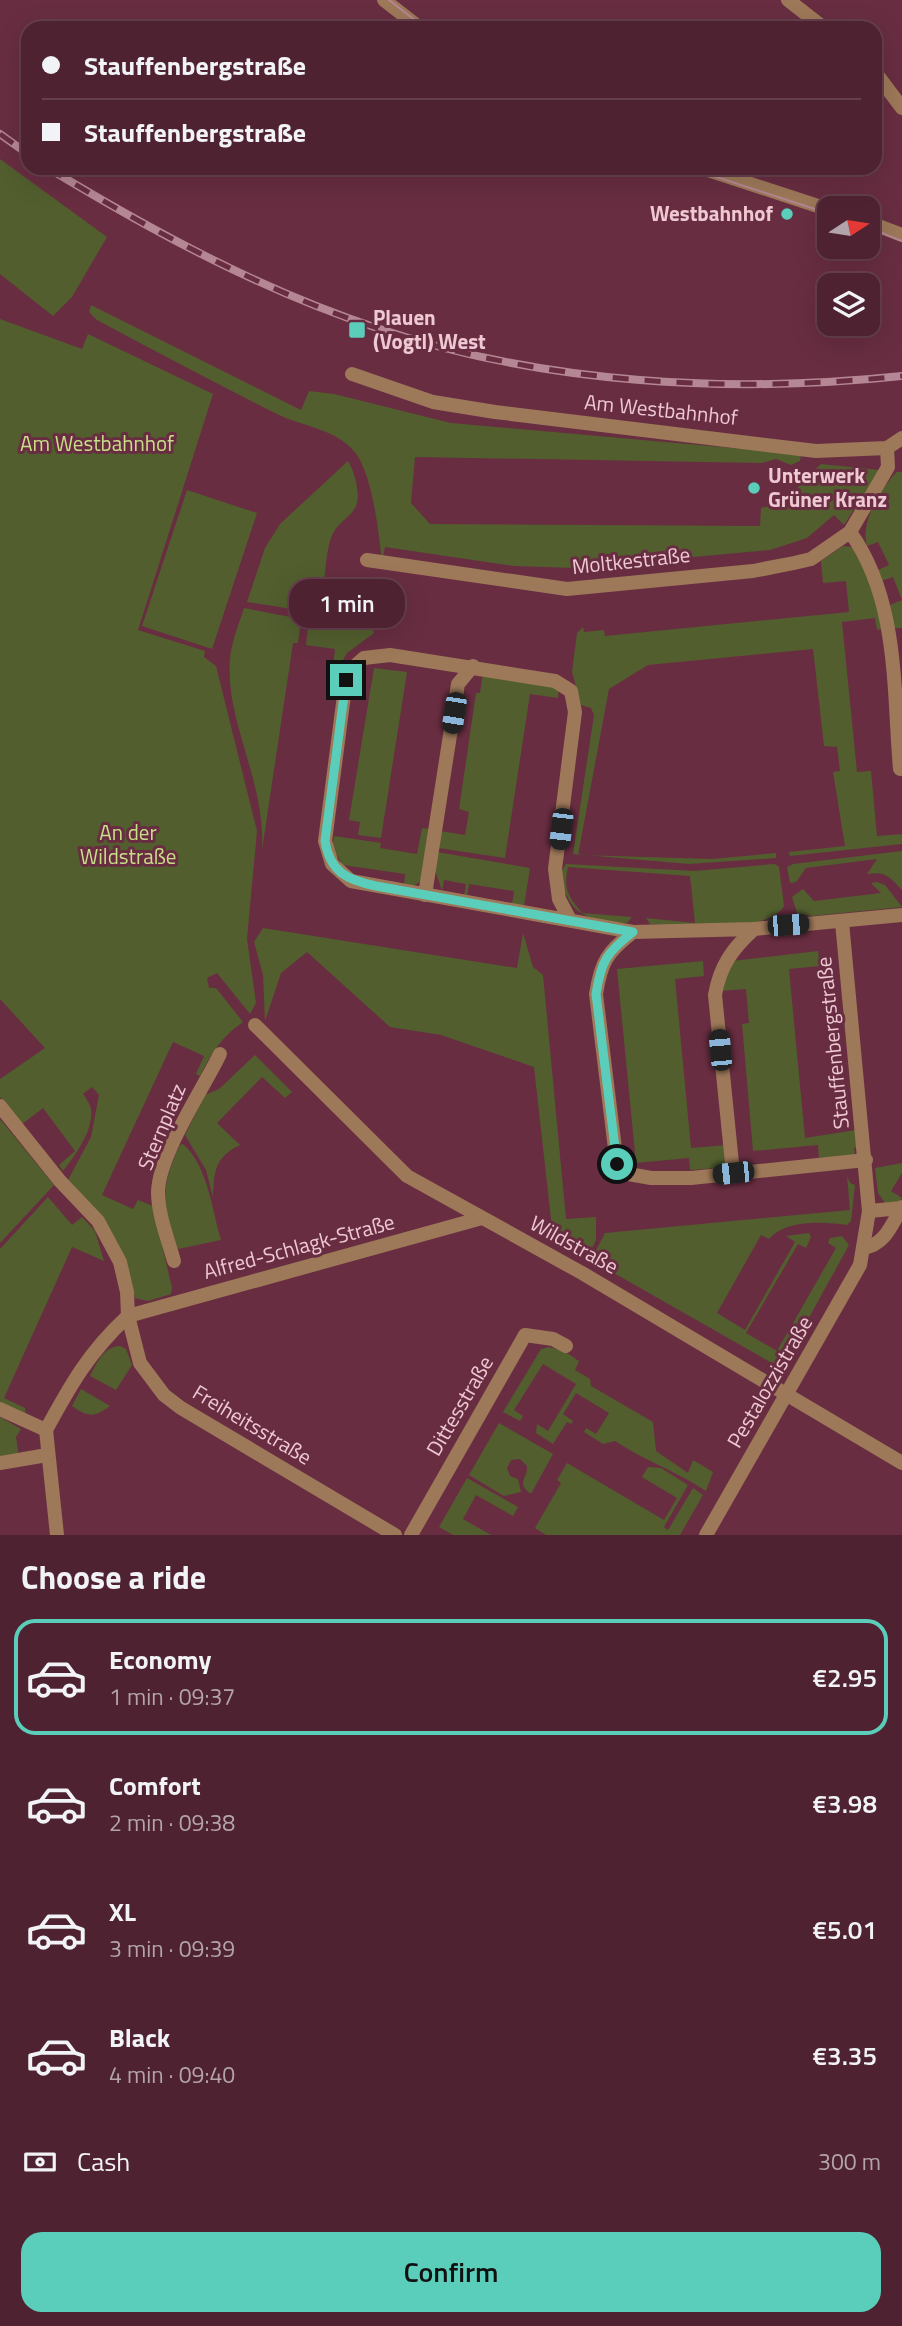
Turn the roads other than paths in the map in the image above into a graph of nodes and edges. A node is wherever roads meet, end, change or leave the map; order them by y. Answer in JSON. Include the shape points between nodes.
{"nodes":[{"id":1,"x":384,"y":0,"type":"edge"},
{"id":2,"x":788,"y":0,"type":"edge"},
{"id":3,"x":411,"y":21,"type":"edge"},
{"id":4,"x":815,"y":21,"type":"edge"},
{"id":5,"x":882,"y":81,"type":"edge"},
{"id":6,"x":902,"y":108,"type":"edge"},
{"id":7,"x":723,"y":175,"type":"edge"},
{"id":8,"x":817,"y":206,"type":"edge"},
{"id":9,"x":880,"y":227,"type":"edge"},
{"id":10,"x":902,"y":235,"type":"edge"},
{"id":11,"x":352,"y":374,"type":"dead end"},
{"id":12,"x":902,"y":438,"type":"edge"},
{"id":13,"x":887,"y":448,"type":"junction"},
{"id":14,"x":902,"y":454,"type":"edge"},
{"id":15,"x":850,"y":532,"type":"junction"},
{"id":16,"x":367,"y":560,"type":"dead end"},
{"id":17,"x":473,"y":666,"type":"junction"},
{"id":18,"x":900,"y":769,"type":"dead end"},
{"id":19,"x":425,"y":895,"type":"junction"},
{"id":20,"x":902,"y":915,"type":"edge"},
{"id":21,"x":569,"y":918,"type":"junction"},
{"id":22,"x":842,"y":922,"type":"junction"},
{"id":23,"x":754,"y":929,"type":"junction"},
{"id":24,"x":633,"y":932,"type":"junction"},
{"id":25,"x":255,"y":1025,"type":"dead end"},
{"id":26,"x":220,"y":1054,"type":"dead end"},
{"id":27,"x":0,"y":1106,"type":"edge"},
{"id":28,"x":866,"y":1160,"type":"junction"},
{"id":29,"x":733,"y":1173,"type":"junction"},
{"id":30,"x":902,"y":1207,"type":"edge"},
{"id":31,"x":869,"y":1211,"type":"junction"},
{"id":32,"x":482,"y":1218,"type":"junction"},
{"id":33,"x":863,"y":1248,"type":"junction"},
{"id":34,"x":174,"y":1261,"type":"dead end"},
{"id":35,"x":128,"y":1316,"type":"junction"},
{"id":36,"x":566,"y":1346,"type":"dead end"},
{"id":37,"x":787,"y":1394,"type":"junction"},
{"id":38,"x":0,"y":1409,"type":"edge"},
{"id":39,"x":46,"y":1430,"type":"junction"},
{"id":40,"x":47,"y":1455,"type":"junction"},
{"id":41,"x":0,"y":1463,"type":"edge"},
{"id":42,"x":902,"y":1463,"type":"edge"},
{"id":43,"x":57,"y":1535,"type":"edge"},
{"id":44,"x":395,"y":1535,"type":"edge"},
{"id":45,"x":411,"y":1535,"type":"edge"},
{"id":46,"x":706,"y":1535,"type":"edge"}],
"edges":[{"from":1,"to":3,"type":"street"},
{"from":2,"to":4,"type":"street"},
{"from":5,"to":6,"type":"street"},
{"from":7,"to":8,"type":"street"},
{"from":9,"to":10,"type":"street"},
{"from":11,"to":13,"type":"street","name":"Am Westbahnhof","via":[[433,402],[508,414],[816,450]]},
{"from":12,"to":13,"type":"street"},
{"from":13,"to":14,"type":"street","name":"Am Westbahnhof"},
{"from":13,"to":15,"type":"street","name":"Moltkestraße","via":[[888,467]]},
{"from":15,"to":16,"type":"street","name":"Moltkestraße","via":[[811,559],[794,563],[582,589]]},
{"from":15,"to":18,"type":"street","via":[[862,549],[885,607]]},
{"from":17,"to":19,"type":"street","via":[[458,684]]},
{"from":17,"to":19,"type":"street","via":[[377,655],[355,666],[346,680],[327,852],[332,864],[351,881]]},
{"from":17,"to":21,"type":"street","via":[[555,681],[565,685],[575,700],[555,870],[559,899]]},
{"from":19,"to":21,"type":"street"},
{"from":20,"to":22,"type":"street"},
{"from":21,"to":24,"type":"street"},
{"from":22,"to":23,"type":"street"},
{"from":22,"to":28,"type":"street","name":"Stauffenbergstraße"},
{"from":23,"to":24,"type":"street"},
{"from":23,"to":29,"type":"street","via":[[733,948],[719,973],[715,995]]},
{"from":24,"to":29,"type":"street","via":[[615,945],[600,965],[596,994],[617,1164],[623,1172],[651,1178]]},
{"from":25,"to":32,"type":"street","name":"Wildstraße","via":[[407,1176]]},
{"from":26,"to":34,"type":"street","name":"Sternplatz","via":[[178,1136],[158,1190]]},
{"from":27,"to":35,"type":"street","name":"Freiheitsstraße","via":[[98,1221],[120,1262]]},
{"from":28,"to":29,"type":"street"},
{"from":28,"to":31,"type":"street","name":"Stauffenbergstraße"},
{"from":30,"to":31,"type":"street"},
{"from":30,"to":33,"type":"street","via":[[884,1238]]},
{"from":31,"to":33,"type":"street","name":"Pestalozzistraße"},
{"from":32,"to":35,"type":"street","name":"Alfred-Schlagk-Straße"},
{"from":32,"to":37,"type":"street","name":"Wildstraße"},
{"from":33,"to":37,"type":"street","name":"Pestalozzistraße","via":[[853,1282]]},
{"from":35,"to":39,"type":"street","via":[[78,1371]]},
{"from":35,"to":44,"type":"street","name":"Freiheitsstraße","via":[[140,1363],[164,1395]]},
{"from":36,"to":45,"type":"street","name":"Dittesstraße","via":[[525,1335]]},
{"from":37,"to":42,"type":"street","name":"Wildstraße"},
{"from":37,"to":46,"type":"street","name":"Pestalozzistraße"},
{"from":38,"to":39,"type":"street"},
{"from":39,"to":40,"type":"street"},
{"from":40,"to":41,"type":"street"},
{"from":40,"to":43,"type":"street"}]}
